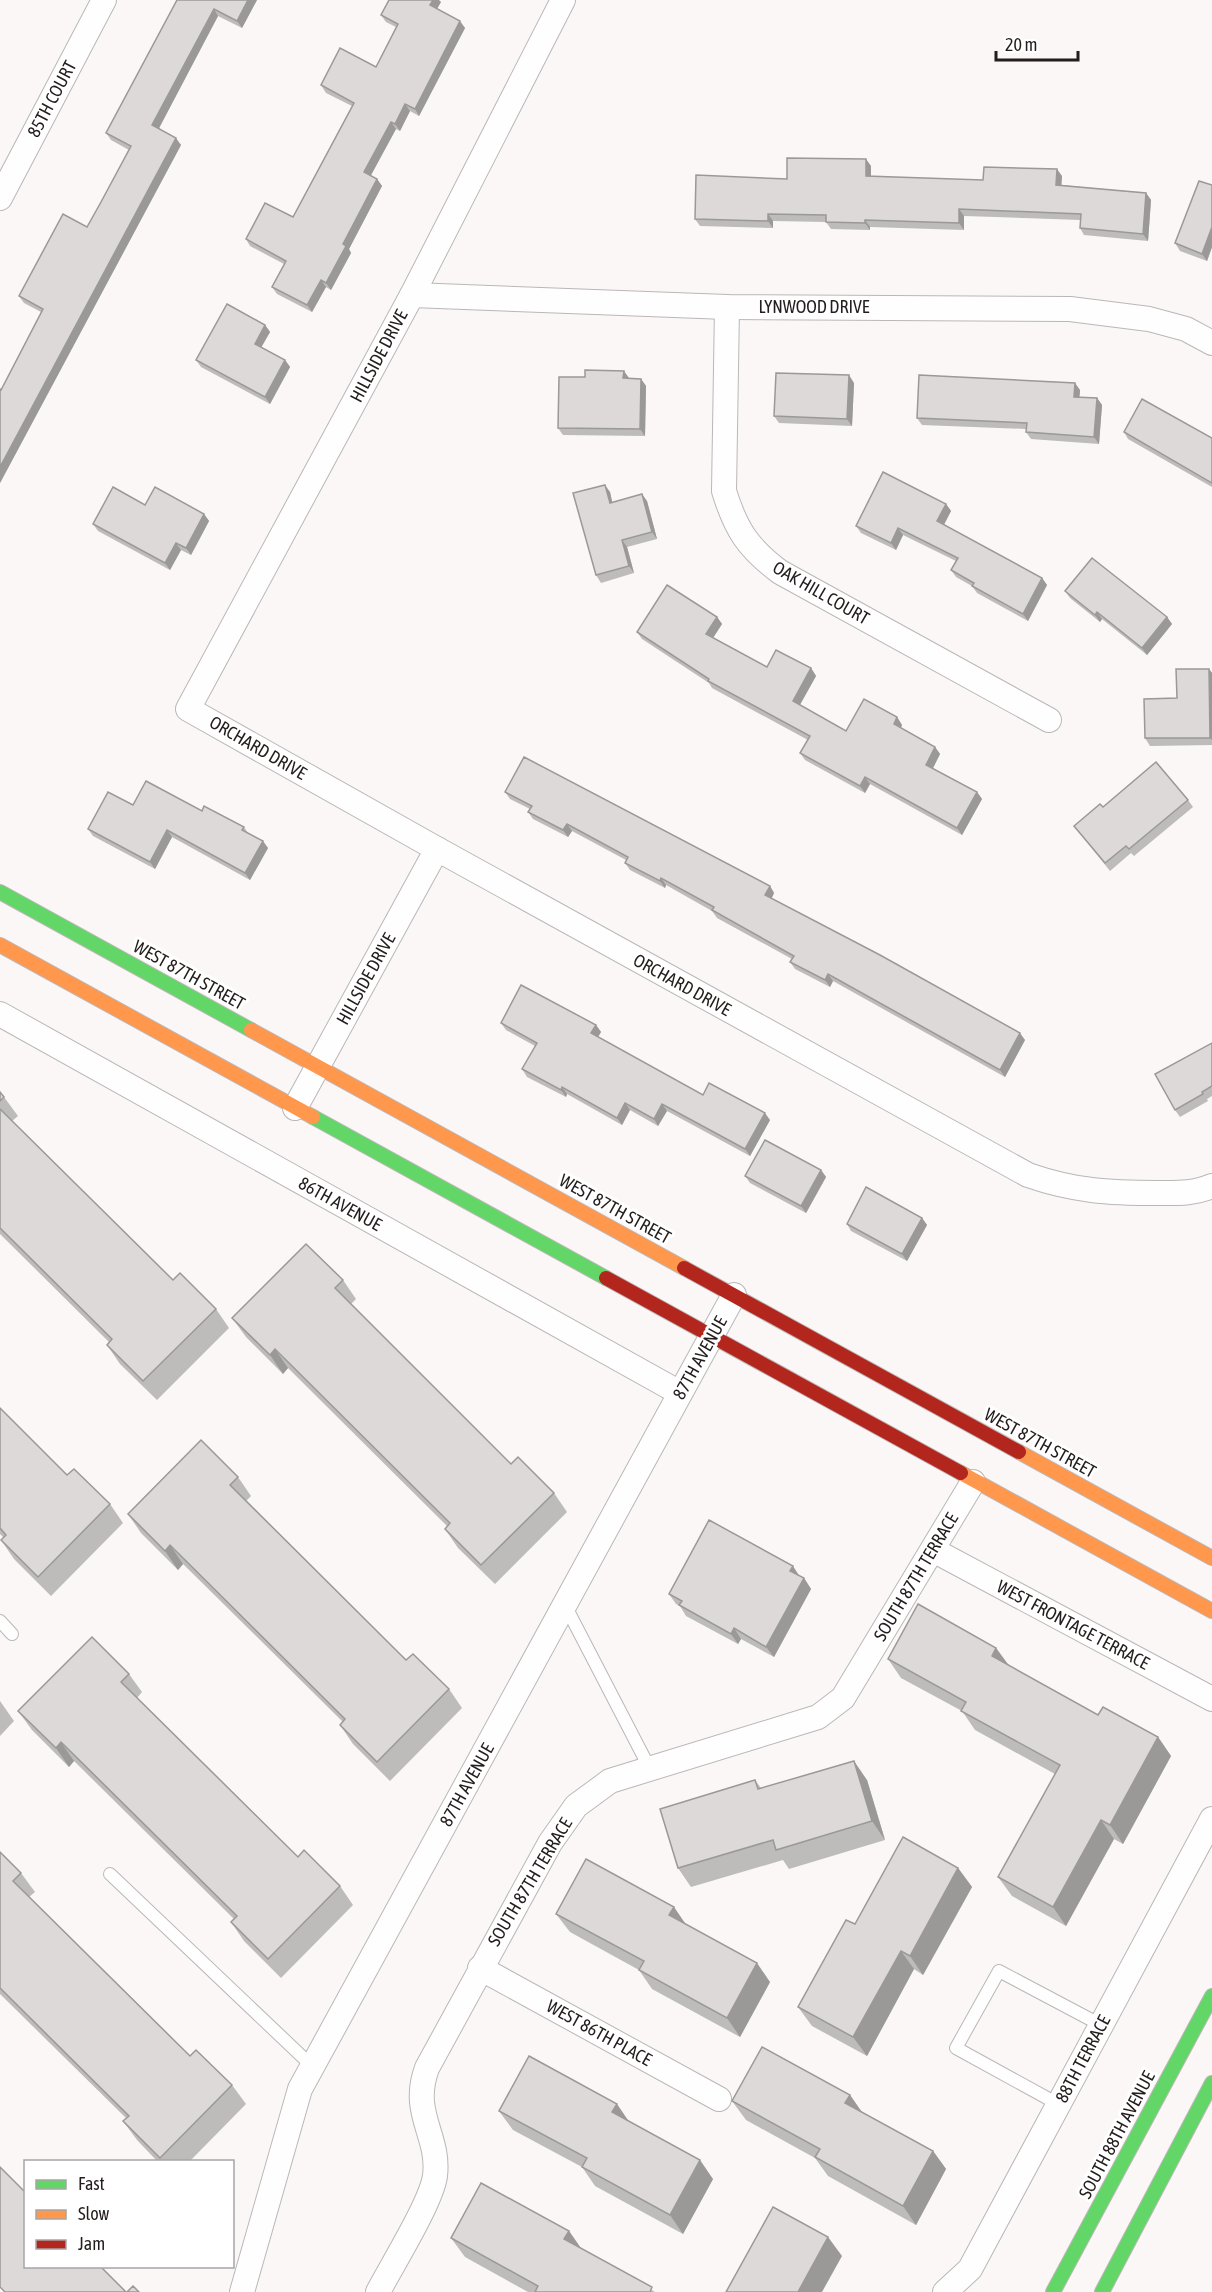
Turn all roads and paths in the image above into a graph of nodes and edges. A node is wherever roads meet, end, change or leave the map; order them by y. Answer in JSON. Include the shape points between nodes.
{"nodes":[{"id":1,"x":104,"y":0,"type":"edge"},
{"id":2,"x":563,"y":0,"type":"edge"},
{"id":3,"x":0,"y":198,"type":"edge"},
{"id":4,"x":412,"y":295,"type":"junction"},
{"id":5,"x":727,"y":307,"type":"junction"},
{"id":6,"x":1212,"y":343,"type":"edge"},
{"id":7,"x":188,"y":709,"type":"joint"},
{"id":8,"x":1049,"y":720,"type":"dead end"},
{"id":9,"x":436,"y":849,"type":"junction"},
{"id":10,"x":0,"y":892,"type":"edge"},
{"id":11,"x":0,"y":945,"type":"edge"},
{"id":12,"x":0,"y":1014,"type":"edge"},
{"id":13,"x":318,"y":1067,"type":"junction"},
{"id":14,"x":295,"y":1108,"type":"junction"},
{"id":15,"x":1204,"y":1189,"type":"edge"},
{"id":16,"x":734,"y":1295,"type":"junction"},
{"id":17,"x":712,"y":1336,"type":"junction"},
{"id":18,"x":680,"y":1394,"type":"junction"},
{"id":19,"x":973,"y":1482,"type":"junction"},
{"id":20,"x":933,"y":1550,"type":"junction"},
{"id":21,"x":1212,"y":1558,"type":"edge"},
{"id":22,"x":565,"y":1605,"type":"junction"},
{"id":23,"x":1212,"y":1611,"type":"edge"},
{"id":24,"x":0,"y":1621,"type":"edge"},
{"id":25,"x":12,"y":1634,"type":"dead end"},
{"id":26,"x":1212,"y":1699,"type":"edge"},
{"id":27,"x":649,"y":1767,"type":"junction"},
{"id":28,"x":1212,"y":1819,"type":"edge"},
{"id":29,"x":110,"y":1874,"type":"dead end"},
{"id":30,"x":480,"y":1968,"type":"junction"},
{"id":31,"x":1212,"y":1996,"type":"edge"},
{"id":32,"x":1101,"y":2025,"type":"junction"},
{"id":33,"x":313,"y":2067,"type":"junction"},
{"id":34,"x":1212,"y":2083,"type":"edge"},
{"id":35,"x":719,"y":2099,"type":"dead end"},
{"id":36,"x":1058,"y":2104,"type":"junction"},
{"id":37,"x":243,"y":2292,"type":"edge"},
{"id":38,"x":378,"y":2292,"type":"edge"},
{"id":39,"x":945,"y":2292,"type":"edge"},
{"id":40,"x":1053,"y":2292,"type":"edge"},
{"id":41,"x":1102,"y":2292,"type":"edge"}],
"edges":[{"from":1,"to":3,"type":"street","name":"85TH COURT"},
{"from":2,"to":4,"type":"street","name":"HILLSIDE DRIVE"},
{"from":4,"to":5,"type":"street","name":"LYNWOOD DRIVE"},
{"from":4,"to":7,"type":"street","name":"HILLSIDE DRIVE"},
{"from":5,"to":6,"type":"street","name":"LYNWOOD DRIVE","via":[[1070,309],[1149,319],[1186,329]]},
{"from":5,"to":8,"type":"street","name":"OAK HILL COURT","via":[[724,491],[743,538],[780,572]]},
{"from":7,"to":9,"type":"street","name":"ORCHARD DRIVE"},
{"from":9,"to":13,"type":"street","name":"HILLSIDE DRIVE"},
{"from":9,"to":15,"type":"street","name":"ORCHARD DRIVE","via":[[1028,1175],[1063,1187],[1104,1193]]},
{"from":10,"to":13,"type":"main road","name":"WEST 87TH STREET"},
{"from":11,"to":14,"type":"main road"},
{"from":12,"to":18,"type":"street","name":"86TH AVENUE"},
{"from":13,"to":14,"type":"street","name":"HILLSIDE DRIVE"},
{"from":13,"to":16,"type":"main road","name":"WEST 87TH STREET"},
{"from":14,"to":17,"type":"main road"},
{"from":16,"to":17,"type":"street","name":"87TH AVENUE"},
{"from":16,"to":21,"type":"main road","name":"WEST 87TH STREET"},
{"from":17,"to":18,"type":"street","name":"87TH AVENUE"},
{"from":17,"to":19,"type":"main road"},
{"from":18,"to":22,"type":"street","name":"87TH AVENUE"},
{"from":19,"to":20,"type":"street","name":"SOUTH 87TH TERRACE"},
{"from":19,"to":23,"type":"main road"},
{"from":20,"to":26,"type":"street","name":"WEST FRONTAGE TERRACE"},
{"from":20,"to":27,"type":"street","name":"SOUTH 87TH TERRACE","via":[[843,1698],[818,1718]]},
{"from":22,"to":27,"type":"lane"},
{"from":22,"to":33,"type":"street","name":"87TH AVENUE"},
{"from":24,"to":25,"type":"lane"},
{"from":27,"to":30,"type":"street","name":"SOUTH 87TH TERRACE","via":[[610,1781],[576,1806],[550,1843]]},
{"from":28,"to":32,"type":"street","name":"88TH TERRACE"},
{"from":29,"to":33,"type":"lane"},
{"from":30,"to":35,"type":"street","name":"WEST 86TH PLACE"},
{"from":30,"to":38,"type":"street","name":"SOUTH 87TH TERRACE","via":[[419,2088],[435,2176]]},
{"from":31,"to":40,"type":"main road","name":"SOUTH 88TH AVENUE"},
{"from":32,"to":36,"type":"street","name":"88TH TERRACE"},
{"from":32,"to":36,"type":"lane","via":[[999,1971],[956,2048]]},
{"from":33,"to":37,"type":"street","name":"87TH AVENUE","via":[[300,2090]]},
{"from":34,"to":41,"type":"main road"},
{"from":36,"to":39,"type":"street","name":"88TH TERRACE","via":[[970,2269]]}]}
